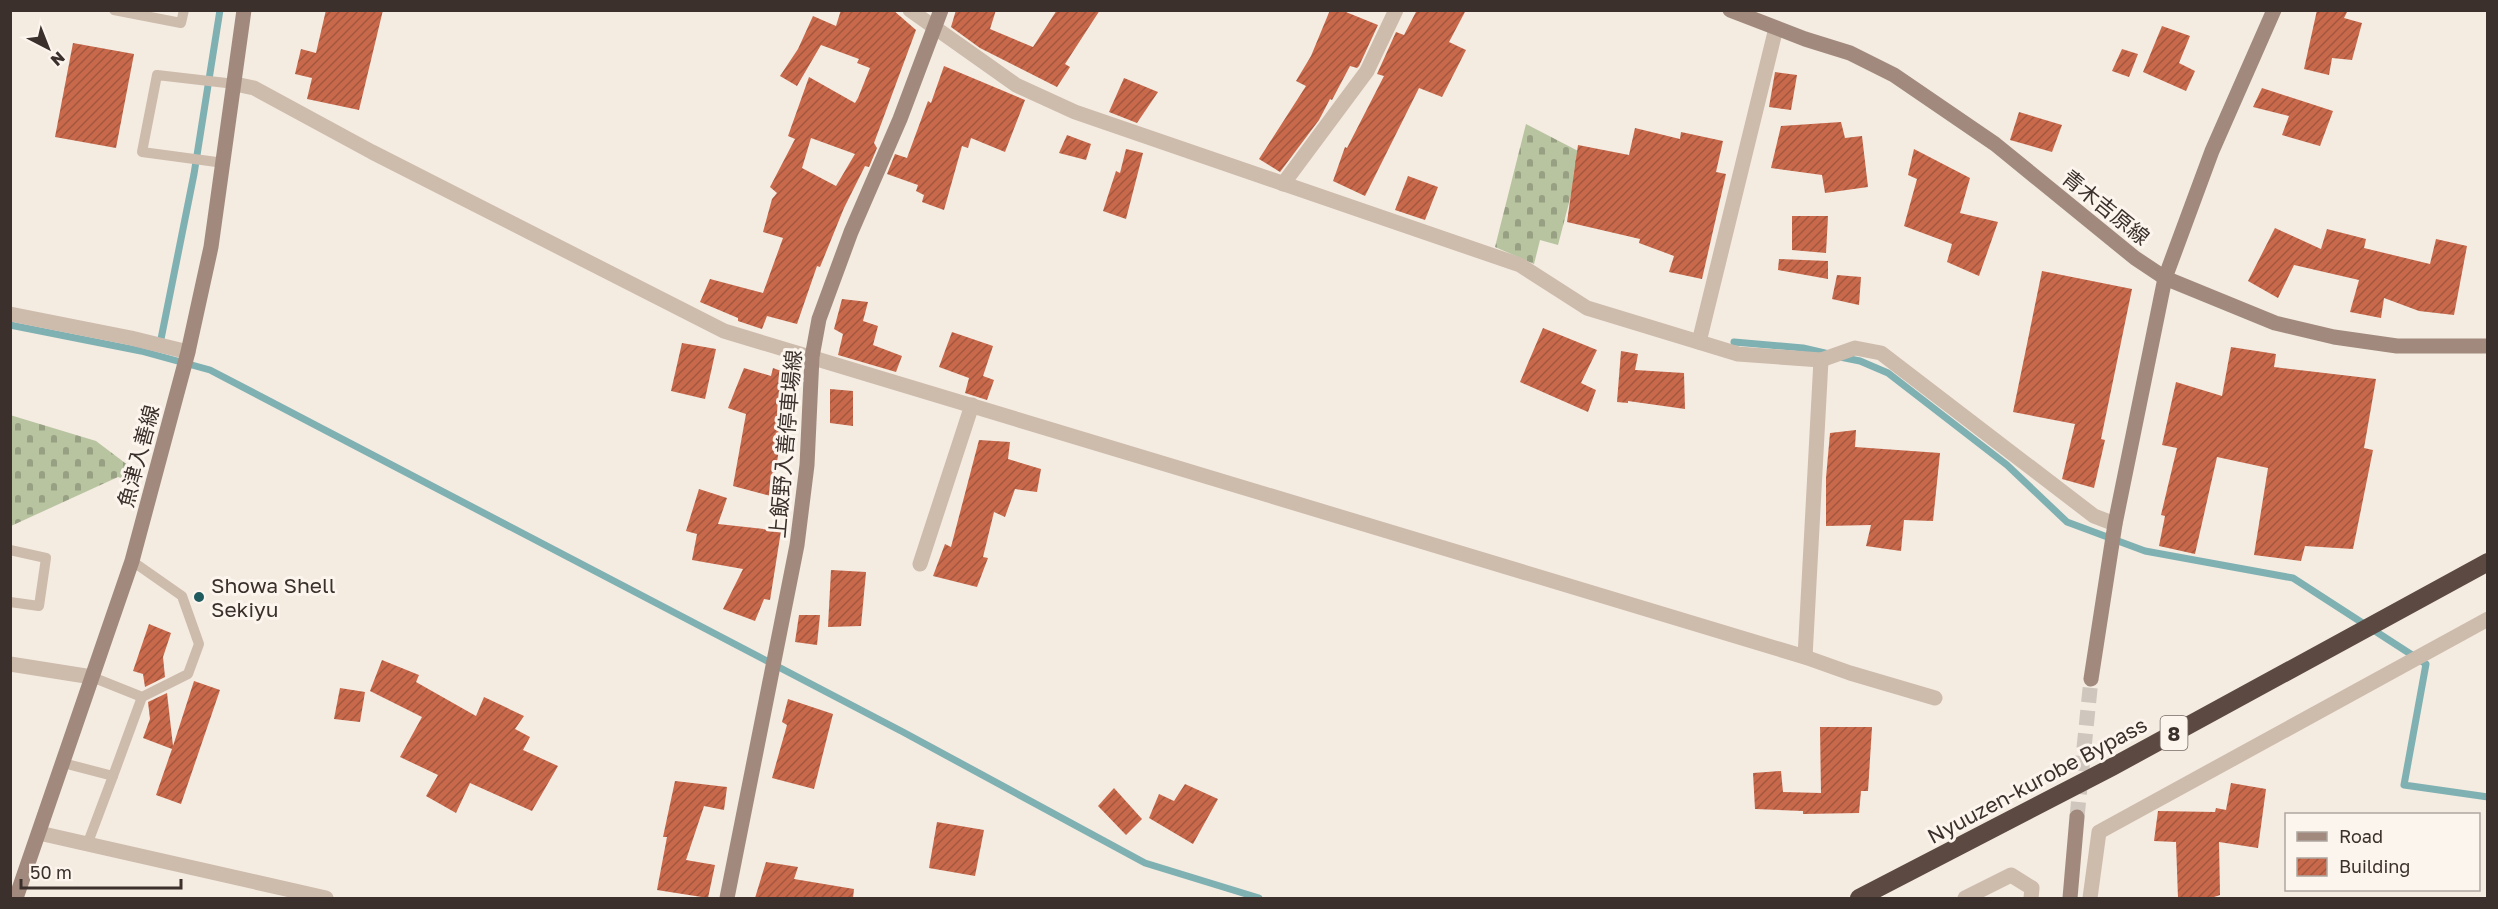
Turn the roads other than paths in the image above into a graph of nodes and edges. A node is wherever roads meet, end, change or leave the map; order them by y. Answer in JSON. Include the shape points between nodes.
{"nodes":[{"id":1,"x":114,"y":10,"type":"edge"},
{"id":2,"x":184,"y":10,"type":"edge"},
{"id":3,"x":244,"y":10,"type":"edge"},
{"id":4,"x":910,"y":10,"type":"edge"},
{"id":5,"x":940,"y":10,"type":"edge"},
{"id":6,"x":1396,"y":10,"type":"edge"},
{"id":7,"x":1730,"y":10,"type":"edge"},
{"id":8,"x":2274,"y":10,"type":"edge"},
{"id":9,"x":934,"y":28,"type":"junction"},
{"id":10,"x":1776,"y":28,"type":"junction"},
{"id":11,"x":235,"y":84,"type":"junction"},
{"id":12,"x":224,"y":163,"type":"junction"},
{"id":13,"x":1283,"y":184,"type":"junction"},
{"id":14,"x":2165,"y":278,"type":"junction"},
{"id":15,"x":10,"y":314,"type":"edge"},
{"id":16,"x":1699,"y":342,"type":"junction"},
{"id":17,"x":2487,"y":346,"type":"edge"},
{"id":18,"x":188,"y":352,"type":"junction"},
{"id":19,"x":812,"y":357,"type":"junction"},
{"id":20,"x":1821,"y":360,"type":"junction"},
{"id":21,"x":972,"y":405,"type":"junction"},
{"id":22,"x":2115,"y":524,"type":"junction"},
{"id":23,"x":10,"y":550,"type":"edge"},
{"id":24,"x":132,"y":561,"type":"junction"},
{"id":25,"x":2487,"y":562,"type":"edge"},
{"id":26,"x":920,"y":564,"type":"dead end"},
{"id":27,"x":10,"y":602,"type":"edge"},
{"id":28,"x":2487,"y":619,"type":"edge"},
{"id":29,"x":1805,"y":657,"type":"junction"},
{"id":30,"x":10,"y":664,"type":"edge"},
{"id":31,"x":92,"y":677,"type":"junction"},
{"id":32,"x":2091,"y":679,"type":"tunnel mouth"},
{"id":33,"x":142,"y":697,"type":"junction"},
{"id":34,"x":1935,"y":698,"type":"dead end"},
{"id":35,"x":63,"y":763,"type":"junction"},
{"id":36,"x":113,"y":776,"type":"junction"},
{"id":37,"x":2077,"y":818,"type":"tunnel mouth"},
{"id":38,"x":39,"y":833,"type":"junction"},
{"id":39,"x":87,"y":844,"type":"junction"},
{"id":40,"x":16,"y":898,"type":"edge"},
{"id":41,"x":326,"y":898,"type":"edge"},
{"id":42,"x":727,"y":898,"type":"edge"},
{"id":43,"x":1858,"y":898,"type":"edge"},
{"id":44,"x":1965,"y":898,"type":"edge"},
{"id":45,"x":2031,"y":898,"type":"edge"},
{"id":46,"x":2070,"y":898,"type":"edge"},
{"id":47,"x":2091,"y":898,"type":"edge"}],
"edges":[{"from":1,"to":2,"type":"lane","via":[[181,23]]},
{"from":3,"to":11,"type":"main road","name":"魚津入善線"},
{"from":4,"to":9,"type":"street"},
{"from":5,"to":9,"type":"main road","name":"上飯野入善停車場線"},
{"from":6,"to":13,"type":"street","via":[[1367,71]]},
{"from":7,"to":10,"type":"main road","name":"青木吉原線"},
{"from":8,"to":14,"type":"main road","via":[[2212,151]]},
{"from":9,"to":13,"type":"street","via":[[1016,86],[1075,112]]},
{"from":9,"to":19,"type":"main road","name":"上飯野入善停車場線","via":[[833,279],[819,319]]},
{"from":10,"to":14,"type":"main road","name":"青木吉原線","via":[[1850,53],[1894,75],[1995,144]]},
{"from":10,"to":16,"type":"street"},
{"from":11,"to":12,"type":"main road","name":"魚津入善線"},
{"from":11,"to":12,"type":"lane","via":[[157,75],[142,152]]},
{"from":11,"to":19,"type":"street","via":[[254,88],[724,330]]},
{"from":12,"to":18,"type":"main road","name":"魚津入善線"},
{"from":13,"to":16,"type":"street","via":[[1521,265],[1587,308]]},
{"from":14,"to":17,"type":"main road","name":"青木吉原線","via":[[2275,323],[2334,338],[2397,346]]},
{"from":14,"to":22,"type":"main road"},
{"from":15,"to":18,"type":"street"},
{"from":16,"to":20,"type":"street","via":[[1738,354]]},
{"from":18,"to":24,"type":"main road","name":"魚津入善線"},
{"from":19,"to":21,"type":"street"},
{"from":19,"to":42,"type":"main road","name":"上飯野入善停車場線","via":[[807,465],[797,545]]},
{"from":20,"to":22,"type":"street","via":[[1855,348],[1881,353],[2094,516]]},
{"from":20,"to":29,"type":"street"},
{"from":21,"to":26,"type":"street"},
{"from":21,"to":29,"type":"street"},
{"from":22,"to":32,"type":"main road"},
{"from":23,"to":27,"type":"lane","via":[[46,558],[39,606]]},
{"from":24,"to":31,"type":"main road","name":"魚津入善線"},
{"from":24,"to":33,"type":"lane","via":[[182,596],[199,644],[188,674]]},
{"from":25,"to":43,"type":"highway","name":"Nyuuzen-kurobe Bypass","number":"8","via":[[2112,767]]},
{"from":28,"to":47,"type":"street","via":[[2099,832]]},
{"from":29,"to":34,"type":"street"},
{"from":30,"to":31,"type":"street"},
{"from":31,"to":33,"type":"lane"},
{"from":31,"to":35,"type":"main road","name":"魚津入善線"},
{"from":33,"to":36,"type":"lane"},
{"from":35,"to":36,"type":"lane"},
{"from":35,"to":38,"type":"main road","name":"魚津入善線"},
{"from":36,"to":39,"type":"lane"},
{"from":37,"to":46,"type":"main road"},
{"from":38,"to":39,"type":"street"},
{"from":38,"to":40,"type":"main road","name":"魚津入善線"},
{"from":39,"to":41,"type":"street"},
{"from":44,"to":45,"type":"street","via":[[2011,875],[2032,888]]}]}
